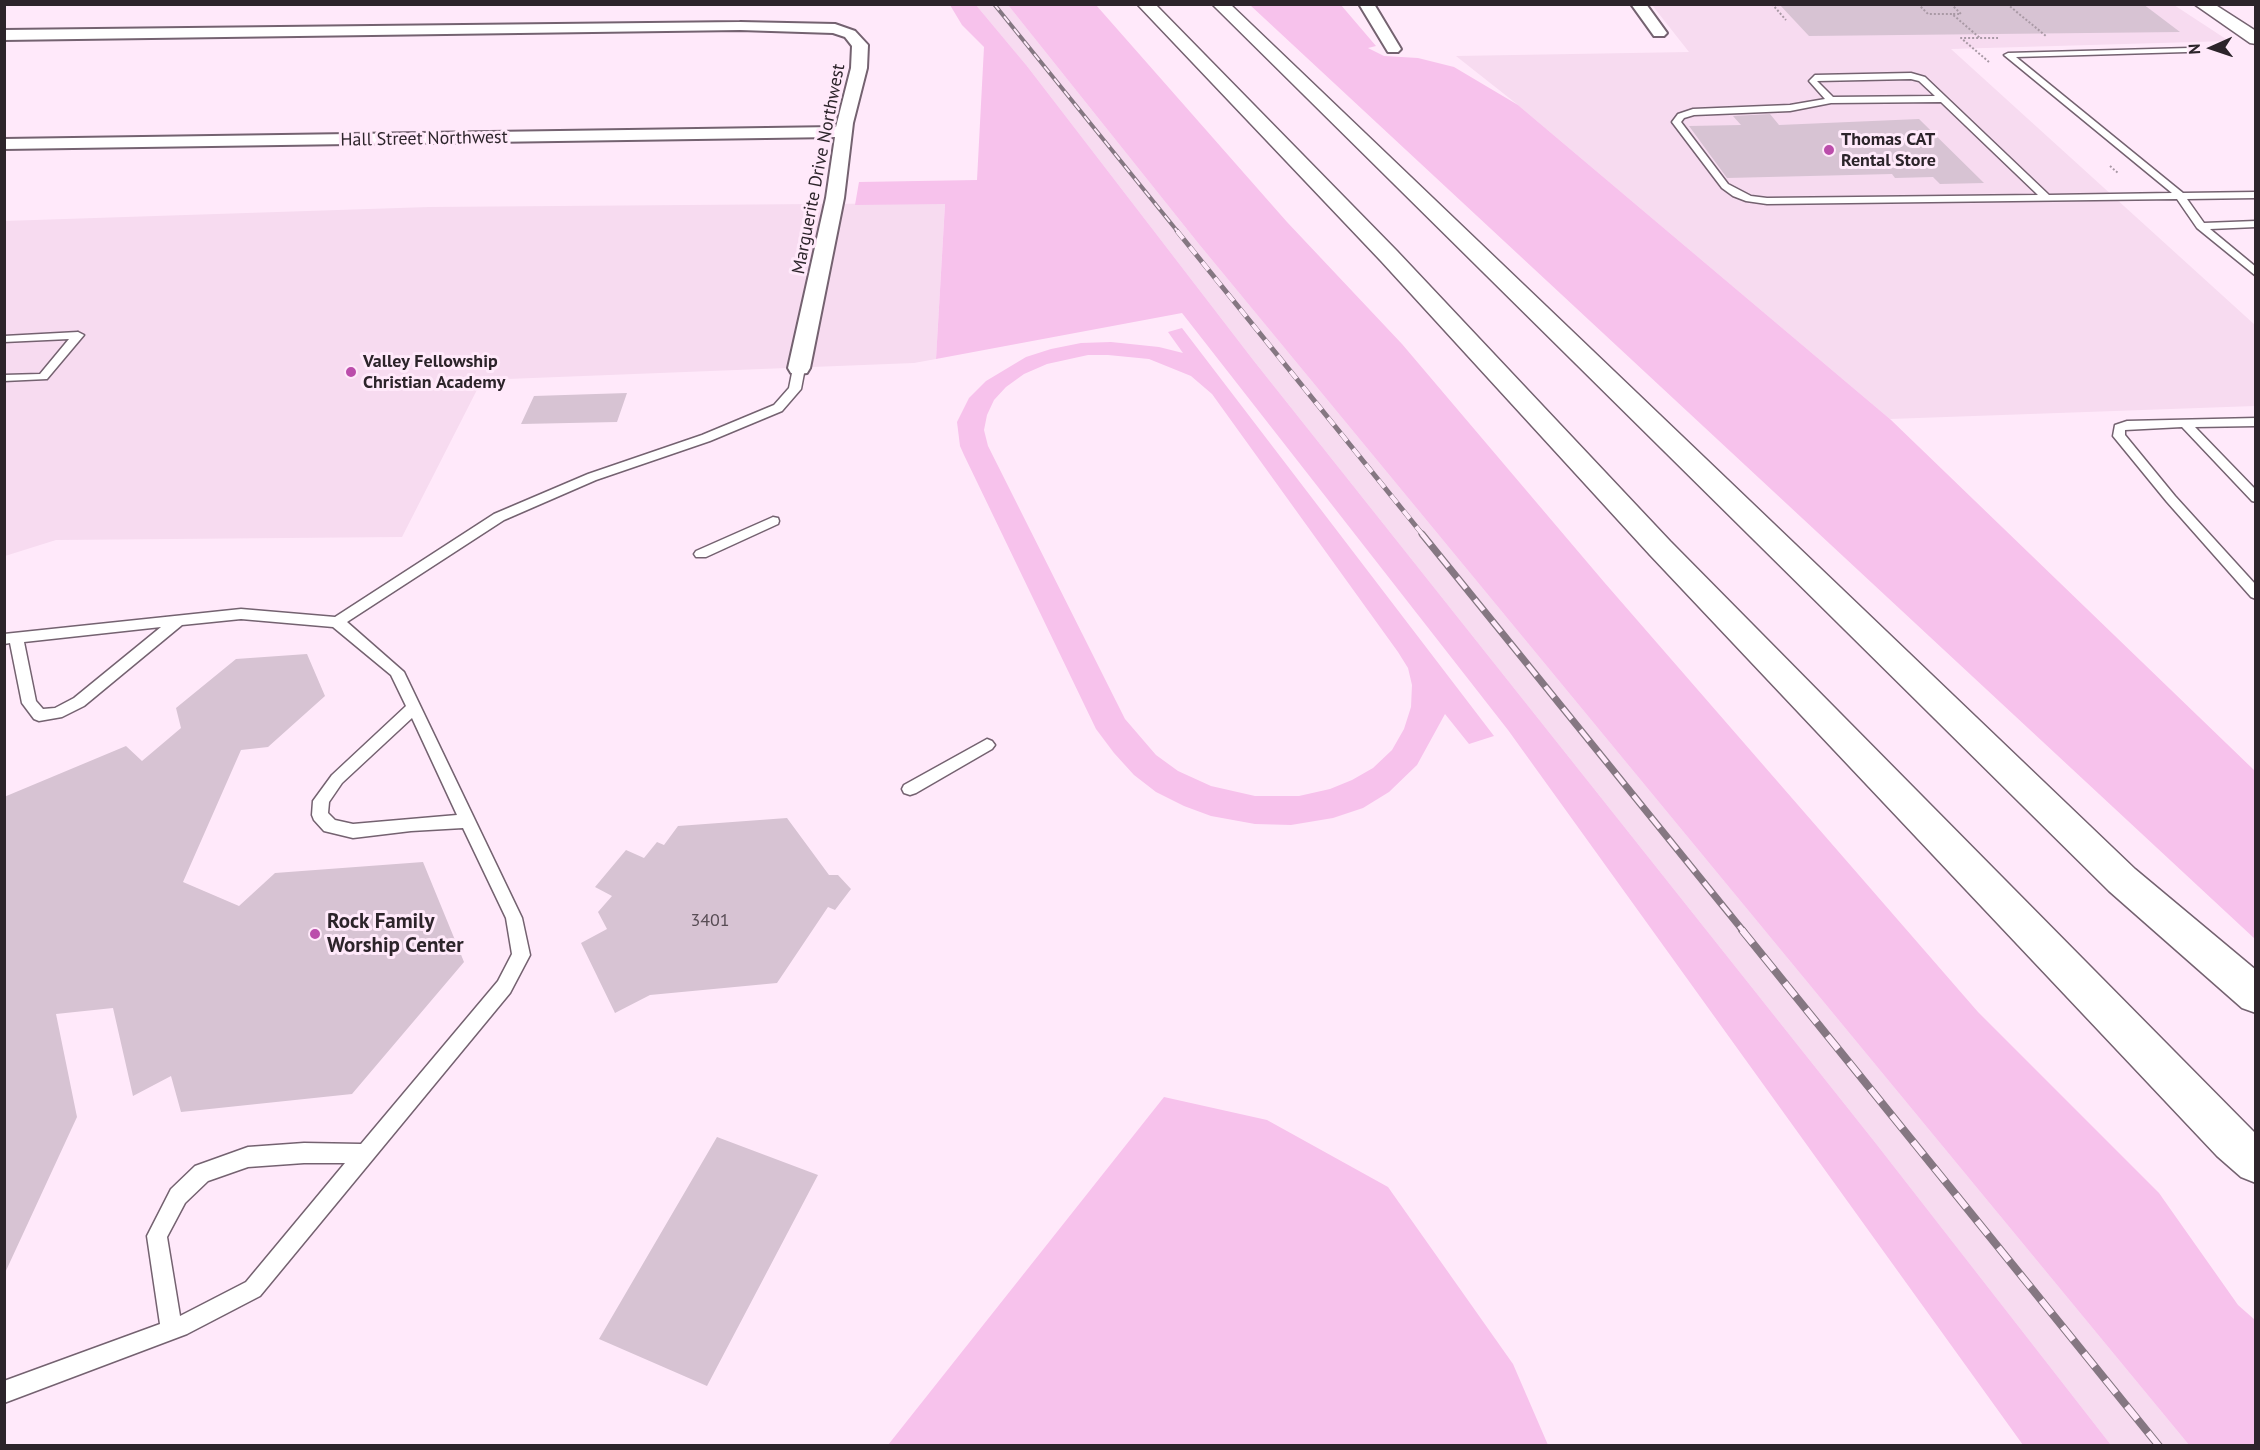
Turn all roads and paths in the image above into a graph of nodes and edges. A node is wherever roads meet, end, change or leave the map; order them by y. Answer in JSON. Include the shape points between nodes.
{"nodes":[{"id":1,"x":1145,"y":4,"type":"edge"},
{"id":2,"x":1220,"y":4,"type":"edge"},
{"id":3,"x":1366,"y":4,"type":"edge"},
{"id":4,"x":1638,"y":4,"type":"edge"},
{"id":5,"x":1772,"y":4,"type":"edge"},
{"id":6,"x":1918,"y":4,"type":"edge"},
{"id":7,"x":1950,"y":4,"type":"edge"},
{"id":8,"x":2007,"y":4,"type":"edge"},
{"id":9,"x":2202,"y":4,"type":"edge"},
{"id":10,"x":1952,"y":14,"type":"junction"},
{"id":11,"x":1786,"y":20,"type":"dead end"},
{"id":12,"x":1659,"y":33,"type":"dead end"},
{"id":13,"x":4,"y":35,"type":"edge"},
{"id":14,"x":1980,"y":38,"type":"dead end"},
{"id":15,"x":2049,"y":38,"type":"dead end"},
{"id":16,"x":2256,"y":39,"type":"edge"},
{"id":17,"x":1393,"y":49,"type":"dead end"},
{"id":18,"x":2186,"y":50,"type":"dead end"},
{"id":19,"x":1942,"y":99,"type":"junction"},
{"id":20,"x":1831,"y":100,"type":"junction"},
{"id":21,"x":843,"y":132,"type":"junction"},
{"id":22,"x":4,"y":144,"type":"edge"},
{"id":23,"x":2256,"y":195,"type":"edge"},
{"id":24,"x":2181,"y":196,"type":"junction"},
{"id":25,"x":2048,"y":199,"type":"junction"},
{"id":26,"x":2256,"y":224,"type":"edge"},
{"id":27,"x":2201,"y":226,"type":"junction"},
{"id":28,"x":2256,"y":273,"type":"edge"},
{"id":29,"x":4,"y":339,"type":"edge"},
{"id":30,"x":799,"y":368,"type":"joint"},
{"id":31,"x":4,"y":378,"type":"edge"},
{"id":32,"x":2256,"y":422,"type":"edge"},
{"id":33,"x":2185,"y":424,"type":"junction"},
{"id":34,"x":2256,"y":498,"type":"edge"},
{"id":35,"x":773,"y":520,"type":"dead end"},
{"id":36,"x":701,"y":554,"type":"dead end"},
{"id":37,"x":2256,"y":575,"type":"edge"},
{"id":38,"x":2239,"y":576,"type":"junction"},
{"id":39,"x":2256,"y":594,"type":"edge"},
{"id":40,"x":179,"y":620,"type":"junction"},
{"id":41,"x":338,"y":622,"type":"junction"},
{"id":42,"x":10,"y":638,"type":"edge"},
{"id":43,"x":414,"y":706,"type":"junction"},
{"id":44,"x":987,"y":745,"type":"dead end"},
{"id":45,"x":910,"y":789,"type":"dead end"},
{"id":46,"x":468,"y":821,"type":"junction"},
{"id":47,"x":2256,"y":995,"type":"edge"},
{"id":48,"x":366,"y":1154,"type":"junction"},
{"id":49,"x":2248,"y":1156,"type":"edge"},
{"id":50,"x":172,"y":1330,"type":"junction"},
{"id":51,"x":4,"y":1392,"type":"edge"}],
"edges":[{"from":1,"to":49,"type":"main road","via":[[1333,198],[1660,548]]},
{"from":2,"to":47,"type":"main road","via":[[2114,872]]},
{"from":3,"to":17,"type":"street"},
{"from":4,"to":12,"type":"street"},
{"from":5,"to":11,"type":"path"},
{"from":6,"to":10,"type":"path","via":[[1928,14]]},
{"from":7,"to":10,"type":"path","via":[[1961,14]]},
{"from":8,"to":15,"type":"path"},
{"from":9,"to":16,"type":"main road"},
{"from":10,"to":14,"type":"path"},
{"from":13,"to":21,"type":"street","name":"Marguerite Drive Northwest","via":[[743,19],[834,29],[850,34],[860,45],[859,68]]},
{"from":18,"to":24,"type":"lane","via":[[2008,55]]},
{"from":19,"to":20,"type":"lane"},
{"from":19,"to":20,"type":"lane","via":[[1917,77],[1815,78],[1814,83]]},
{"from":19,"to":25,"type":"lane"},
{"from":20,"to":25,"type":"lane","via":[[1790,108],[1693,112],[1677,122],[1725,186],[1749,199]]},
{"from":21,"to":22,"type":"street","name":"Hall Street Northwest"},
{"from":21,"to":30,"type":"street","name":"Marguerite Drive Northwest","via":[[835,198]]},
{"from":23,"to":24,"type":"lane"},
{"from":24,"to":25,"type":"lane"},
{"from":24,"to":27,"type":"lane"},
{"from":26,"to":27,"type":"lane"},
{"from":27,"to":28,"type":"lane"},
{"from":29,"to":31,"type":"lane","via":[[78,335],[43,377]]},
{"from":30,"to":41,"type":"lane","via":[[795,389],[778,408],[706,438],[592,477],[499,517]]},
{"from":32,"to":33,"type":"lane"},
{"from":33,"to":34,"type":"lane"},
{"from":33,"to":38,"type":"lane","via":[[2127,425],[2119,428],[2119,436]]},
{"from":35,"to":36,"type":"lane"},
{"from":37,"to":38,"type":"lane"},
{"from":38,"to":39,"type":"lane"},
{"from":40,"to":41,"type":"lane","via":[[241,614]]},
{"from":40,"to":42,"type":"lane"},
{"from":40,"to":42,"type":"lane","via":[[80,702],[39,715],[29,703]]},
{"from":41,"to":43,"type":"lane","via":[[397,672]]},
{"from":43,"to":46,"type":"lane"},
{"from":43,"to":46,"type":"lane","via":[[337,779],[321,801],[320,815],[330,826],[353,831]]},
{"from":44,"to":45,"type":"lane"},
{"from":46,"to":48,"type":"lane","via":[[514,918],[521,955],[504,987]]},
{"from":48,"to":50,"type":"lane","via":[[253,1289]]},
{"from":48,"to":50,"type":"lane","via":[[304,1152],[248,1157],[202,1173],[178,1196],[157,1236]]},
{"from":50,"to":51,"type":"lane"}]}
